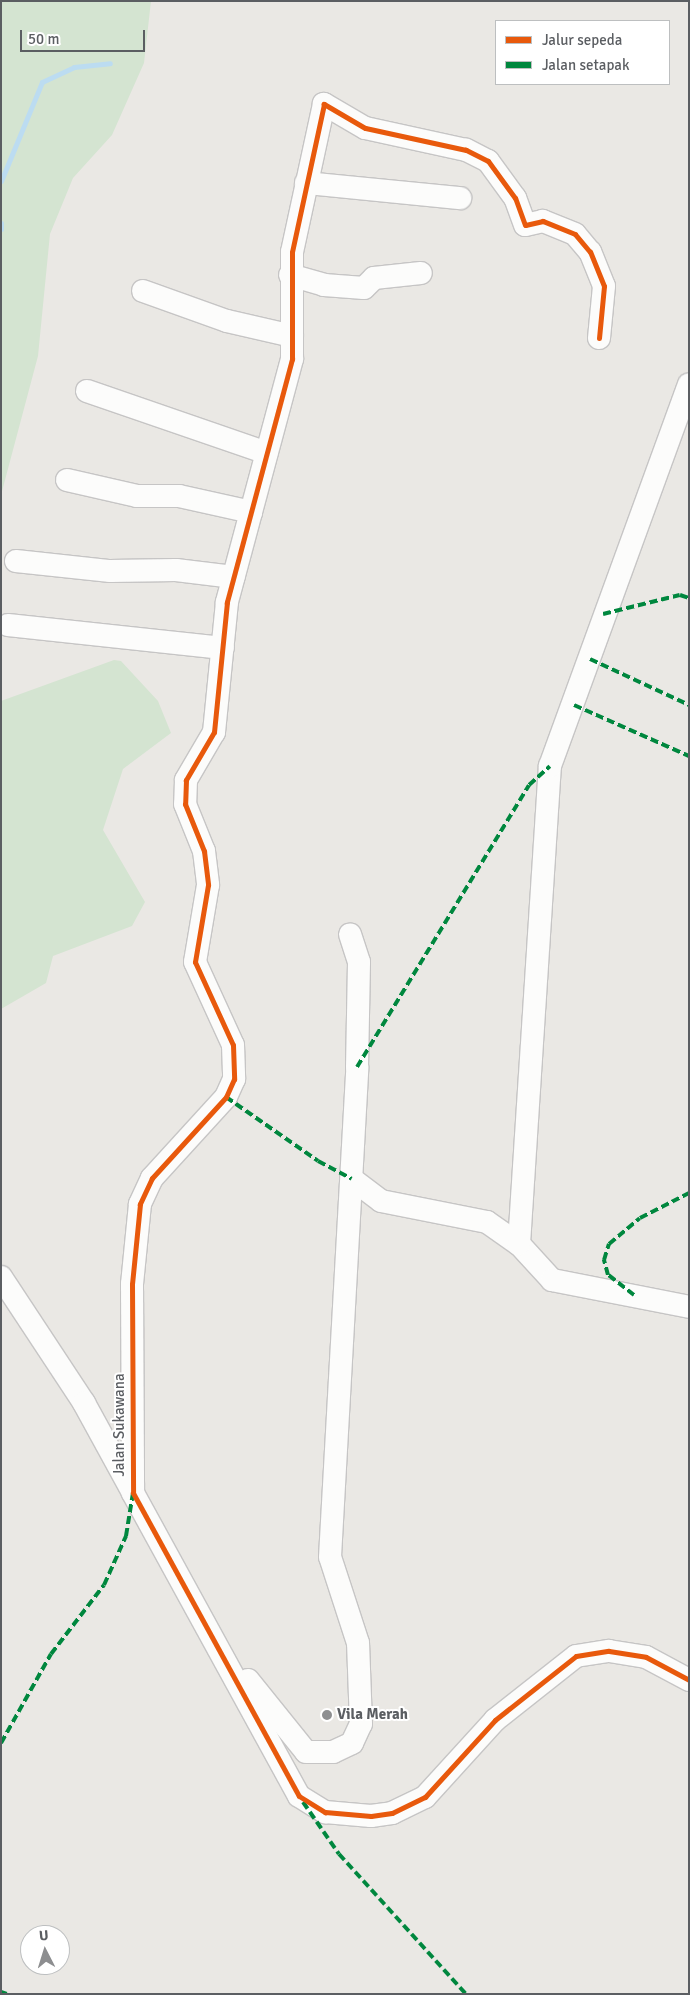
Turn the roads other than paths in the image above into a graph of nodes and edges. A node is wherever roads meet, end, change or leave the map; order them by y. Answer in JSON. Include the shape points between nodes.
{"nodes":[{"id":1,"x":306,"y":183,"type":"junction"},
{"id":2,"x":460,"y":198,"type":"dead end"},
{"id":3,"x":421,"y":273,"type":"dead end"},
{"id":4,"x":290,"y":275,"type":"junction"},
{"id":5,"x":143,"y":291,"type":"dead end"},
{"id":6,"x":292,"y":336,"type":"junction"},
{"id":7,"x":599,"y":338,"type":"dead end"},
{"id":8,"x":689,"y":385,"type":"edge"},
{"id":9,"x":87,"y":391,"type":"dead end"},
{"id":10,"x":267,"y":454,"type":"junction"},
{"id":11,"x":67,"y":480,"type":"dead end"},
{"id":12,"x":250,"y":512,"type":"junction"},
{"id":13,"x":16,"y":561,"type":"dead end"},
{"id":14,"x":234,"y":577,"type":"junction"},
{"id":15,"x":8,"y":625,"type":"dead end"},
{"id":16,"x":224,"y":641,"type":"junction"},
{"id":17,"x":350,"y":934,"type":"dead end"},
{"id":18,"x":352,"y":1179,"type":"junction"},
{"id":19,"x":519,"y":1244,"type":"junction"},
{"id":20,"x":1,"y":1277,"type":"edge"},
{"id":21,"x":689,"y":1307,"type":"edge"},
{"id":22,"x":132,"y":1493,"type":"junction"},
{"id":23,"x":213,"y":1636,"type":"junction"},
{"id":24,"x":689,"y":1680,"type":"edge"}],
"edges":[{"from":1,"to":2,"type":"street"},
{"from":1,"to":4,"type":"street","name":"Jalan Sukawana"},
{"from":1,"to":7,"type":"street","name":"Jalan Sukawana","via":[[324,104],[365,128],[466,150],[488,161],[515,198],[525,225],[544,221],[565,227],[590,252],[604,286]]},
{"from":3,"to":4,"type":"street","via":[[374,278],[364,288],[324,285]]},
{"from":4,"to":6,"type":"street","name":"Jalan Sukawana"},
{"from":5,"to":6,"type":"street","via":[[227,321]]},
{"from":6,"to":10,"type":"street","name":"Jalan Sukawana","via":[[282,407]]},
{"from":8,"to":19,"type":"street","via":[[550,766]]},
{"from":9,"to":10,"type":"street"},
{"from":10,"to":12,"type":"street","name":"Jalan Sukawana"},
{"from":11,"to":12,"type":"street","via":[[137,496],[179,496]]},
{"from":12,"to":14,"type":"street","name":"Jalan Sukawana"},
{"from":13,"to":14,"type":"street","via":[[110,571],[176,570]]},
{"from":14,"to":16,"type":"street","name":"Jalan Sukawana"},
{"from":15,"to":16,"type":"street"},
{"from":16,"to":22,"type":"street","name":"Jalan Sukawana","via":[[214,732],[189,772],[185,791],[207,867],[196,962],[233,1045],[234,1079],[226,1097],[152,1178],[140,1204],[132,1284]]},
{"from":17,"to":18,"type":"street","via":[[359,962]]},
{"from":18,"to":19,"type":"street","via":[[381,1201],[487,1222]]},
{"from":18,"to":23,"type":"street","via":[[330,1538],[332,1569],[358,1643],[362,1724],[352,1743],[333,1752],[306,1752]]},
{"from":19,"to":21,"type":"street","via":[[552,1280]]},
{"from":20,"to":22,"type":"street","via":[[84,1403]]},
{"from":22,"to":23,"type":"street","name":"Jalan Sukawana"},
{"from":23,"to":24,"type":"street","name":"Jalan Sukawana","via":[[299,1796],[325,1812],[349,1816],[392,1813],[425,1797],[495,1720],[576,1656],[609,1651],[646,1657]]}]}
